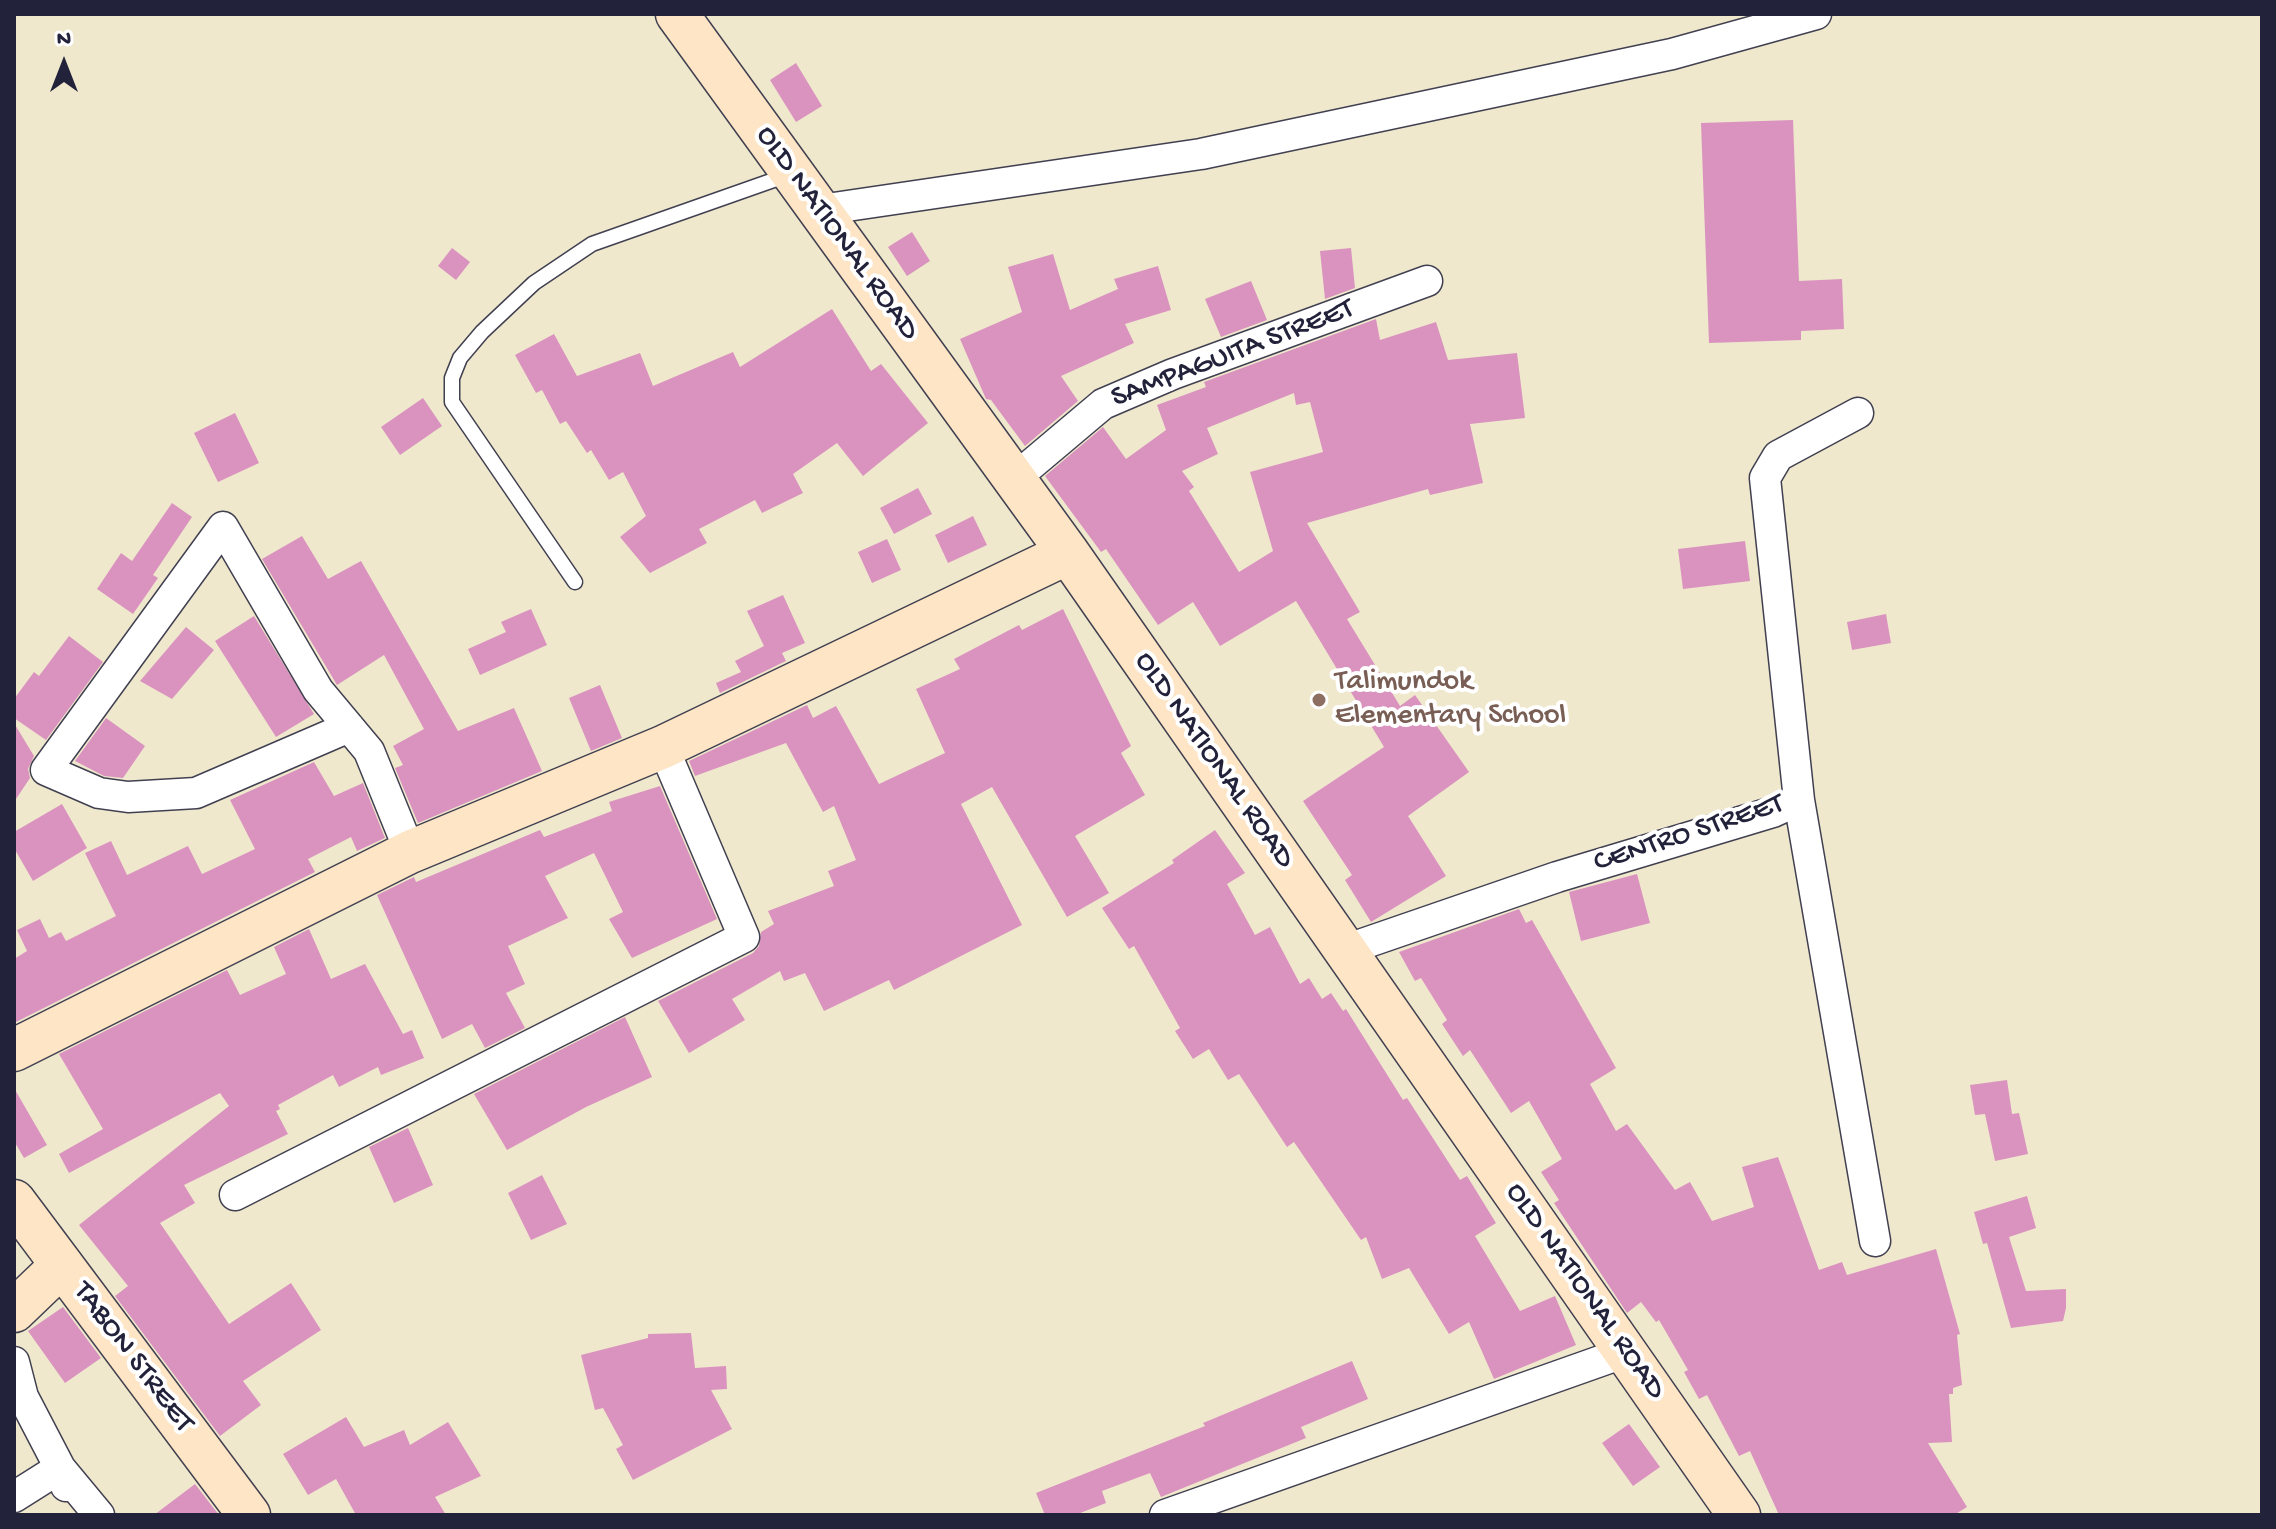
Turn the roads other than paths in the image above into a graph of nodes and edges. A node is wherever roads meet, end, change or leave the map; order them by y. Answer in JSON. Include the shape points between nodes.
{"nodes":[{"id":1,"x":677,"y":14,"type":"edge"},
{"id":2,"x":1816,"y":14,"type":"edge"},
{"id":3,"x":792,"y":173,"type":"junction"},
{"id":4,"x":820,"y":210,"type":"junction"},
{"id":5,"x":1427,"y":281,"type":"dead end"},
{"id":6,"x":1858,"y":413,"type":"dead end"},
{"id":7,"x":1014,"y":479,"type":"junction"},
{"id":8,"x":1068,"y":553,"type":"junction"},
{"id":9,"x":575,"y":582,"type":"dead end"},
{"id":10,"x":349,"y":727,"type":"junction"},
{"id":11,"x":663,"y":747,"type":"junction"},
{"id":12,"x":1799,"y":800,"type":"junction"},
{"id":13,"x":410,"y":852,"type":"junction"},
{"id":14,"x":1345,"y":950,"type":"junction"},
{"id":15,"x":14,"y":1050,"type":"edge"},
{"id":16,"x":235,"y":1195,"type":"dead end"},
{"id":17,"x":14,"y":1201,"type":"edge"},
{"id":18,"x":1875,"y":1241,"type":"dead end"},
{"id":19,"x":62,"y":1265,"type":"junction"},
{"id":20,"x":14,"y":1311,"type":"edge"},
{"id":21,"x":1626,"y":1352,"type":"junction"},
{"id":22,"x":14,"y":1362,"type":"edge"},
{"id":23,"x":60,"y":1468,"type":"junction"},
{"id":24,"x":14,"y":1497,"type":"edge"},
{"id":25,"x":75,"y":1515,"type":"edge"},
{"id":26,"x":99,"y":1515,"type":"edge"},
{"id":27,"x":249,"y":1515,"type":"edge"},
{"id":28,"x":1165,"y":1515,"type":"edge"},
{"id":29,"x":1739,"y":1515,"type":"edge"}],
"edges":[{"from":1,"to":3,"type":"main road","name":"OLD NATIONAL ROAD"},
{"from":2,"to":4,"type":"street","via":[[1672,54],[1201,154]]},
{"from":3,"to":4,"type":"main road","name":"OLD NATIONAL ROAD"},
{"from":3,"to":9,"type":"lane","via":[[592,244],[534,283],[460,358],[452,378],[452,402]]},
{"from":4,"to":7,"type":"main road","name":"OLD NATIONAL ROAD"},
{"from":5,"to":7,"type":"street","name":"SAMPAGUITA STREET","via":[[1103,404]]},
{"from":6,"to":12,"type":"street","name":"CENTRO STREET","via":[[1778,456],[1765,478]]},
{"from":7,"to":8,"type":"main road","name":"OLD NATIONAL ROAD"},
{"from":8,"to":11,"type":"main road"},
{"from":8,"to":14,"type":"main road","name":"OLD NATIONAL ROAD"},
{"from":10,"to":10,"type":"street","via":[[196,793],[99,793],[46,770],[223,527],[318,690]]},
{"from":10,"to":13,"type":"street","via":[[369,751]]},
{"from":11,"to":13,"type":"main road"},
{"from":11,"to":16,"type":"street","via":[[744,937]]},
{"from":12,"to":14,"type":"street","name":"CENTRO STREET"},
{"from":12,"to":18,"type":"street"},
{"from":13,"to":15,"type":"main road"},
{"from":14,"to":21,"type":"main road","name":"OLD NATIONAL ROAD"},
{"from":17,"to":19,"type":"main road","name":"TABON STREET"},
{"from":19,"to":20,"type":"main road"},
{"from":19,"to":27,"type":"main road","name":"TABON STREET"},
{"from":21,"to":28,"type":"street"},
{"from":21,"to":29,"type":"main road","name":"OLD NATIONAL ROAD"},
{"from":22,"to":23,"type":"street","via":[[23,1397]]},
{"from":23,"to":24,"type":"street"},
{"from":23,"to":25,"type":"street"},
{"from":23,"to":26,"type":"street"}]}
